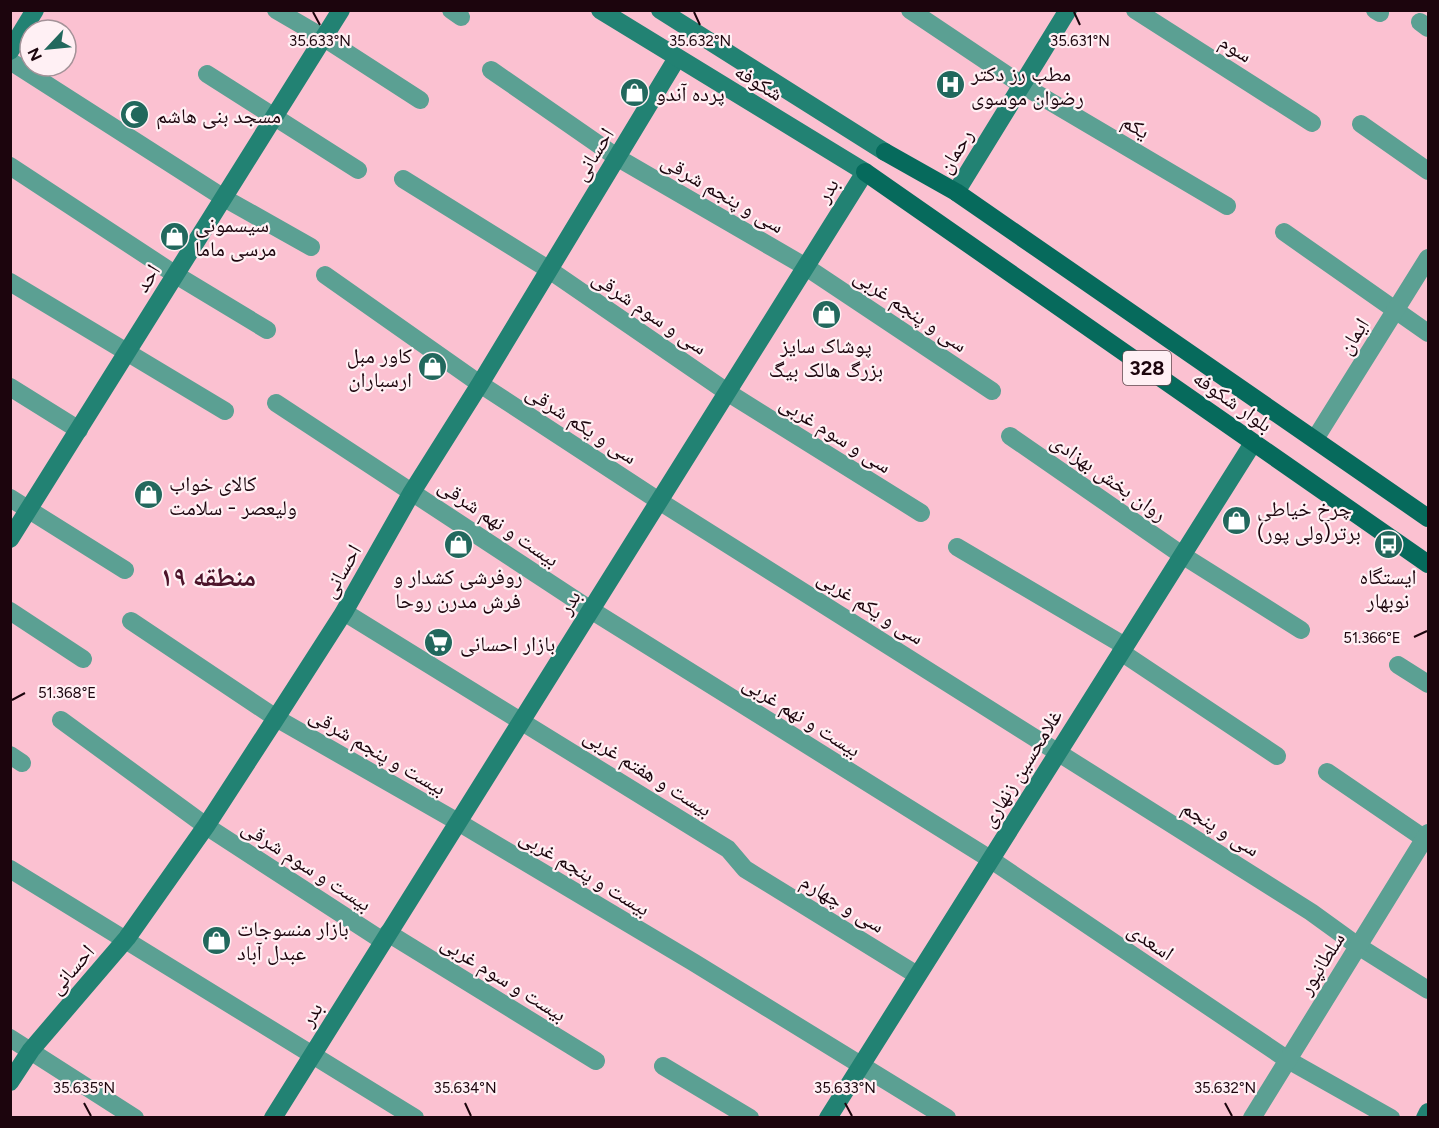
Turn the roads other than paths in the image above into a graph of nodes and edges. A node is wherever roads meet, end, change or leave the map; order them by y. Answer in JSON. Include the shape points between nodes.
{"nodes":[{"id":1,"x":35,"y":10,"type":"edge"},
{"id":2,"x":276,"y":10,"type":"edge"},
{"id":3,"x":341,"y":10,"type":"edge"},
{"id":4,"x":600,"y":10,"type":"edge"},
{"id":5,"x":660,"y":10,"type":"edge"},
{"id":6,"x":909,"y":10,"type":"edge"},
{"id":7,"x":1068,"y":10,"type":"edge"},
{"id":8,"x":1135,"y":10,"type":"edge"},
{"id":9,"x":324,"y":39,"type":"junction"},
{"id":10,"x":10,"y":51,"type":"edge"},
{"id":11,"x":677,"y":58,"type":"junction"},
{"id":12,"x":10,"y":61,"type":"edge"},
{"id":13,"x":491,"y":70,"type":"dead end"},
{"id":14,"x":207,"y":74,"type":"dead end"},
{"id":15,"x":1022,"y":85,"type":"junction"},
{"id":16,"x":420,"y":100,"type":"dead end"},
{"id":17,"x":275,"y":116,"type":"junction"},
{"id":18,"x":1312,"y":123,"type":"dead end"},
{"id":19,"x":1361,"y":124,"type":"dead end"},
{"id":20,"x":885,"y":152,"type":"joint"},
{"id":21,"x":618,"y":158,"type":"junction"},
{"id":22,"x":10,"y":166,"type":"edge"},
{"id":23,"x":358,"y":170,"type":"dead end"},
{"id":24,"x":1428,"y":171,"type":"edge"},
{"id":25,"x":866,"y":172,"type":"junction"},
{"id":26,"x":404,"y":179,"type":"dead end"},
{"id":27,"x":956,"y":192,"type":"junction"},
{"id":28,"x":224,"y":198,"type":"junction"},
{"id":29,"x":1227,"y":206,"type":"dead end"},
{"id":30,"x":1284,"y":232,"type":"dead end"},
{"id":31,"x":310,"y":248,"type":"dead end"},
{"id":32,"x":1428,"y":258,"type":"edge"},
{"id":33,"x":806,"y":267,"type":"junction"},
{"id":34,"x":548,"y":269,"type":"junction"},
{"id":35,"x":176,"y":275,"type":"junction"},
{"id":36,"x":325,"y":275,"type":"dead end"},
{"id":37,"x":10,"y":282,"type":"edge"},
{"id":38,"x":1396,"y":310,"type":"junction"},
{"id":39,"x":267,"y":330,"type":"dead end"},
{"id":40,"x":1428,"y":333,"type":"edge"},
{"id":41,"x":127,"y":353,"type":"junction"},
{"id":42,"x":480,"y":384,"type":"junction"},
{"id":43,"x":10,"y":387,"type":"edge"},
{"id":44,"x":992,"y":391,"type":"dead end"},
{"id":45,"x":727,"y":392,"type":"junction"},
{"id":46,"x":276,"y":403,"type":"dead end"},
{"id":47,"x":225,"y":411,"type":"dead end"},
{"id":48,"x":79,"y":430,"type":"junction"},
{"id":49,"x":1010,"y":436,"type":"dead end"},
{"id":50,"x":1315,"y":439,"type":"junction"},
{"id":51,"x":1253,"y":442,"type":"junction"},
{"id":52,"x":412,"y":492,"type":"junction"},
{"id":53,"x":10,"y":498,"type":"edge"},
{"id":54,"x":659,"y":501,"type":"junction"},
{"id":55,"x":29,"y":510,"type":"junction"},
{"id":56,"x":921,"y":513,"type":"dead end"},
{"id":57,"x":1428,"y":518,"type":"edge"},
{"id":58,"x":10,"y":539,"type":"edge"},
{"id":59,"x":957,"y":547,"type":"dead end"},
{"id":60,"x":1182,"y":555,"type":"junction"},
{"id":61,"x":1428,"y":564,"type":"edge"},
{"id":62,"x":125,"y":570,"type":"dead end"},
{"id":63,"x":10,"y":610,"type":"edge"},
{"id":64,"x":591,"y":610,"type":"junction"},
{"id":65,"x":344,"y":612,"type":"junction"},
{"id":66,"x":131,"y":621,"type":"dead end"},
{"id":67,"x":1301,"y":630,"type":"dead end"},
{"id":68,"x":1123,"y":649,"type":"junction"},
{"id":69,"x":82,"y":659,"type":"dead end"},
{"id":70,"x":1398,"y":665,"type":"dead end"},
{"id":71,"x":1428,"y":684,"type":"edge"},
{"id":72,"x":276,"y":718,"type":"junction"},
{"id":73,"x":61,"y":720,"type":"dead end"},
{"id":74,"x":522,"y":720,"type":"junction"},
{"id":75,"x":1058,"y":752,"type":"junction"},
{"id":76,"x":1277,"y":756,"type":"dead end"},
{"id":77,"x":1327,"y":772,"type":"dead end"},
{"id":78,"x":458,"y":822,"type":"junction"},
{"id":79,"x":206,"y":826,"type":"junction"},
{"id":80,"x":1427,"y":838,"type":"edge"},
{"id":81,"x":990,"y":859,"type":"junction"},
{"id":82,"x":10,"y":869,"type":"edge"},
{"id":83,"x":745,"y":869,"type":"joint"},
{"id":84,"x":386,"y":937,"type":"junction"},
{"id":85,"x":127,"y":938,"type":"junction"},
{"id":86,"x":1358,"y":946,"type":"junction"},
{"id":87,"x":917,"y":975,"type":"junction"},
{"id":88,"x":1428,"y":990,"type":"edge"},
{"id":89,"x":10,"y":1038,"type":"edge"},
{"id":90,"x":31,"y":1050,"type":"junction"},
{"id":91,"x":312,"y":1055,"type":"junction"},
{"id":92,"x":1288,"y":1060,"type":"junction"},
{"id":93,"x":596,"y":1061,"type":"dead end"},
{"id":94,"x":861,"y":1064,"type":"junction"},
{"id":95,"x":663,"y":1066,"type":"dead end"},
{"id":96,"x":10,"y":1082,"type":"edge"},
{"id":97,"x":1428,"y":1112,"type":"edge"},
{"id":98,"x":135,"y":1118,"type":"edge"},
{"id":99,"x":273,"y":1118,"type":"edge"},
{"id":100,"x":415,"y":1118,"type":"edge"},
{"id":101,"x":750,"y":1118,"type":"edge"},
{"id":102,"x":828,"y":1118,"type":"edge"},
{"id":103,"x":946,"y":1118,"type":"edge"},
{"id":104,"x":1252,"y":1118,"type":"edge"},
{"id":105,"x":1391,"y":1118,"type":"edge"},
{"id":106,"x":1425,"y":1118,"type":"edge"}],
"edges":[{"from":1,"to":10,"type":"street"},
{"from":2,"to":9,"type":"street"},
{"from":3,"to":9,"type":"street","name":"احد"},
{"from":4,"to":11,"type":"street","name":"شکوفه","number":"328"},
{"from":5,"to":20,"type":"street","name":"شکوفه","number":"328"},
{"from":6,"to":15,"type":"street","name":"یکم"},
{"from":7,"to":15,"type":"street","name":"رحمان"},
{"from":8,"to":18,"type":"street","name":"سوم"},
{"from":9,"to":16,"type":"street"},
{"from":9,"to":17,"type":"street","name":"احد"},
{"from":11,"to":21,"type":"street","name":"احسانی"},
{"from":11,"to":25,"type":"street","name":"شکوفه","number":"328"},
{"from":12,"to":28,"type":"street"},
{"from":13,"to":21,"type":"street","name":"سی و پنجم شرقی"},
{"from":14,"to":17,"type":"street"},
{"from":15,"to":27,"type":"street","name":"رحمان"},
{"from":15,"to":29,"type":"street","name":"یکم"},
{"from":17,"to":23,"type":"street"},
{"from":17,"to":28,"type":"street","name":"احد"},
{"from":19,"to":24,"type":"street"},
{"from":20,"to":27,"type":"main road","name":"بلوار شکوفه","number":"328"},
{"from":21,"to":33,"type":"street","name":"سی و پنجم شرقی"},
{"from":21,"to":34,"type":"street","name":"احسانی"},
{"from":22,"to":35,"type":"street"},
{"from":25,"to":33,"type":"street","name":"بدر"},
{"from":25,"to":51,"type":"main road","name":"بلوار شکوفه","number":"328"},
{"from":26,"to":34,"type":"street"},
{"from":27,"to":50,"type":"main road","name":"بلوار شکوفه","number":"328"},
{"from":28,"to":31,"type":"street"},
{"from":28,"to":35,"type":"street","name":"احد"},
{"from":30,"to":38,"type":"street"},
{"from":32,"to":38,"type":"street","name":"ایمان"},
{"from":33,"to":44,"type":"street","name":"سی و پنجم غربی"},
{"from":33,"to":45,"type":"street","name":"بدر"},
{"from":34,"to":42,"type":"street","name":"احسانی"},
{"from":34,"to":45,"type":"street","name":"سی و سوم شرقی"},
{"from":35,"to":39,"type":"street"},
{"from":35,"to":41,"type":"street","name":"احد"},
{"from":36,"to":42,"type":"street","name":"سی و یکم شرقی"},
{"from":37,"to":41,"type":"street"},
{"from":38,"to":40,"type":"street"},
{"from":38,"to":50,"type":"street","name":"ایمان"},
{"from":41,"to":47,"type":"street"},
{"from":41,"to":48,"type":"street","name":"احد"},
{"from":42,"to":52,"type":"street","name":"احسانی"},
{"from":42,"to":54,"type":"street","name":"سی و یکم شرقی"},
{"from":43,"to":48,"type":"street"},
{"from":45,"to":54,"type":"street","name":"بدر"},
{"from":45,"to":56,"type":"street","name":"سی و سوم غربی"},
{"from":46,"to":52,"type":"street","name":"بیست و نهم شرقی"},
{"from":48,"to":55,"type":"street","name":"احد"},
{"from":49,"to":60,"type":"street","name":"روان بخش بهزادی"},
{"from":50,"to":57,"type":"main road","name":"بلوار شکوفه","number":"328"},
{"from":51,"to":60,"type":"street","name":"غلامحسین زنهاری"},
{"from":51,"to":61,"type":"main road","name":"بلوار شکوفه","number":"328"},
{"from":52,"to":64,"type":"street","name":"بیست و نهم شرقی"},
{"from":52,"to":65,"type":"street","name":"احسانی"},
{"from":53,"to":55,"type":"street"},
{"from":54,"to":64,"type":"street","name":"بدر"},
{"from":54,"to":75,"type":"street","name":"سی و یکم غربی"},
{"from":55,"to":58,"type":"street","name":"احد"},
{"from":55,"to":62,"type":"street"},
{"from":59,"to":68,"type":"street"},
{"from":60,"to":67,"type":"street","name":"روان بخش بهزادی"},
{"from":60,"to":68,"type":"street","name":"غلامحسین زنهاری"},
{"from":63,"to":69,"type":"street"},
{"from":64,"to":74,"type":"street","name":"بدر"},
{"from":64,"to":81,"type":"street","name":"بیست و نهم غربی"},
{"from":65,"to":72,"type":"street","name":"احسانی"},
{"from":65,"to":74,"type":"street","name":"بیست و هفتم غربی"},
{"from":66,"to":72,"type":"street","name":"بیست و پنجم شرقی"},
{"from":68,"to":75,"type":"street","name":"غلامحسین زنهاری"},
{"from":68,"to":76,"type":"street"},
{"from":70,"to":71,"type":"street"},
{"from":72,"to":78,"type":"street","name":"بیست و پنجم شرقی"},
{"from":72,"to":79,"type":"street","name":"احسانی"},
{"from":73,"to":79,"type":"street","name":"بیست و سوم شرقی"},
{"from":74,"to":78,"type":"street","name":"بدر"},
{"from":74,"to":83,"type":"street","name":"بیست و هفتم غربی","via":[[728,849]]},
{"from":75,"to":81,"type":"street","name":"غلامحسین زنهاری"},
{"from":75,"to":86,"type":"street","name":"سی و پنجم","via":[[1311,912]]},
{"from":77,"to":80,"type":"street"},
{"from":78,"to":84,"type":"street","name":"بدر"},
{"from":78,"to":94,"type":"street","name":"بیست و پنجم غربی"},
{"from":79,"to":84,"type":"street","name":"بیست و سوم شرقی"},
{"from":79,"to":85,"type":"street","name":"احسانی"},
{"from":80,"to":86,"type":"street","name":"سلطانپور"},
{"from":81,"to":87,"type":"street","name":"غلامحسین زنهاری"},
{"from":81,"to":92,"type":"street","name":"اسعدی"},
{"from":82,"to":85,"type":"street"},
{"from":83,"to":87,"type":"street","name":"سی و چهارم"},
{"from":84,"to":91,"type":"street","name":"بدر"},
{"from":84,"to":93,"type":"street","name":"بیست و سوم غربی"},
{"from":85,"to":90,"type":"street","name":"احسانی"},
{"from":85,"to":91,"type":"street"},
{"from":86,"to":88,"type":"street","name":"سی و پنجم"},
{"from":86,"to":92,"type":"street","name":"سلطانپور"},
{"from":87,"to":94,"type":"street","name":"غلامحسین زنهاری"},
{"from":89,"to":90,"type":"street"},
{"from":90,"to":96,"type":"street","name":"احسانی"},
{"from":90,"to":98,"type":"street"},
{"from":91,"to":99,"type":"street","name":"بدر"},
{"from":91,"to":100,"type":"street"},
{"from":92,"to":104,"type":"street","name":"سلطانپور"},
{"from":92,"to":105,"type":"street","name":"اسعدی"},
{"from":94,"to":102,"type":"street","name":"غلامحسین زنهاری"},
{"from":94,"to":103,"type":"street","name":"بیست و پنجم غربی"},
{"from":95,"to":101,"type":"street"},
{"from":97,"to":106,"type":"street"}]}
